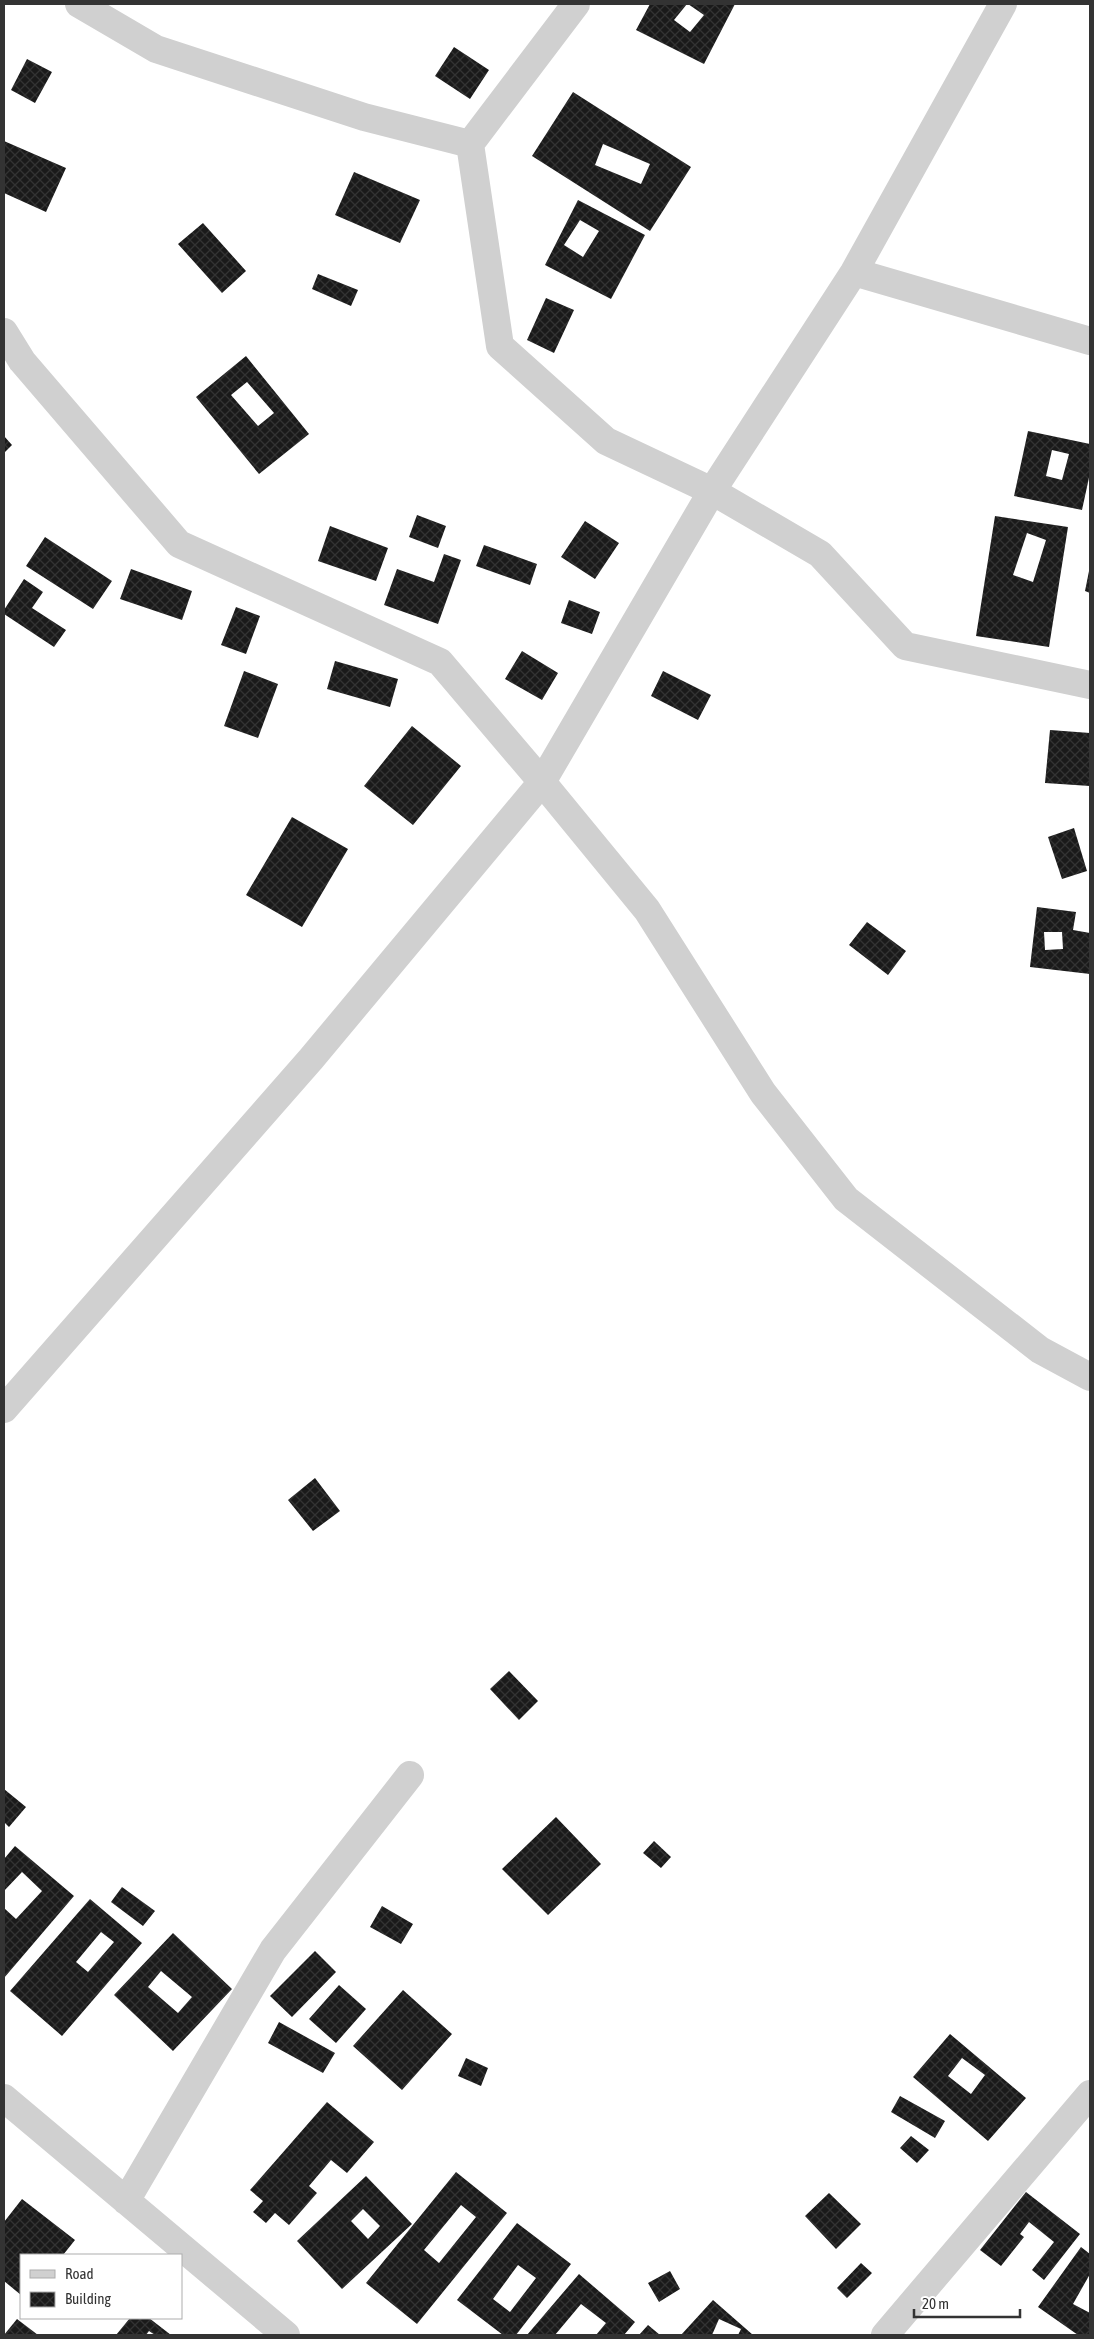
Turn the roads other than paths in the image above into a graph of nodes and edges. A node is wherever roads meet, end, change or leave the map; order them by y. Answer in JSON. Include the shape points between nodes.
{"nodes":[{"id":1,"x":79,"y":4,"type":"edge"},
{"id":2,"x":576,"y":4,"type":"edge"},
{"id":3,"x":1003,"y":4,"type":"edge"},
{"id":4,"x":470,"y":144,"type":"junction"},
{"id":5,"x":854,"y":272,"type":"junction"},
{"id":6,"x":4,"y":332,"type":"edge"},
{"id":7,"x":1090,"y":341,"type":"edge"},
{"id":8,"x":712,"y":491,"type":"junction"},
{"id":9,"x":1090,"y":685,"type":"edge"},
{"id":10,"x":542,"y":782,"type":"junction"},
{"id":11,"x":1090,"y":1377,"type":"edge"},
{"id":12,"x":4,"y":1409,"type":"edge"},
{"id":13,"x":410,"y":1775,"type":"dead end"},
{"id":14,"x":1090,"y":2094,"type":"edge"},
{"id":15,"x":4,"y":2098,"type":"edge"},
{"id":16,"x":126,"y":2201,"type":"junction"},
{"id":17,"x":286,"y":2335,"type":"edge"},
{"id":18,"x":885,"y":2335,"type":"edge"}],
"edges":[{"from":1,"to":4,"type":"street","via":[[156,49],[364,118]]},
{"from":2,"to":4,"type":"street"},
{"from":3,"to":5,"type":"street"},
{"from":4,"to":8,"type":"street","via":[[500,346],[606,441]]},
{"from":5,"to":7,"type":"street"},
{"from":5,"to":8,"type":"street"},
{"from":6,"to":10,"type":"street","via":[[22,361],[179,544],[440,662]]},
{"from":8,"to":9,"type":"street","via":[[820,554],[905,646]]},
{"from":8,"to":10,"type":"street"},
{"from":10,"to":11,"type":"street","via":[[647,910],[763,1093],[846,1199],[1040,1350]]},
{"from":10,"to":12,"type":"street","via":[[311,1059]]},
{"from":13,"to":16,"type":"street","via":[[273,1950]]},
{"from":14,"to":18,"type":"street"},
{"from":15,"to":16,"type":"street"},
{"from":16,"to":17,"type":"street"}]}
